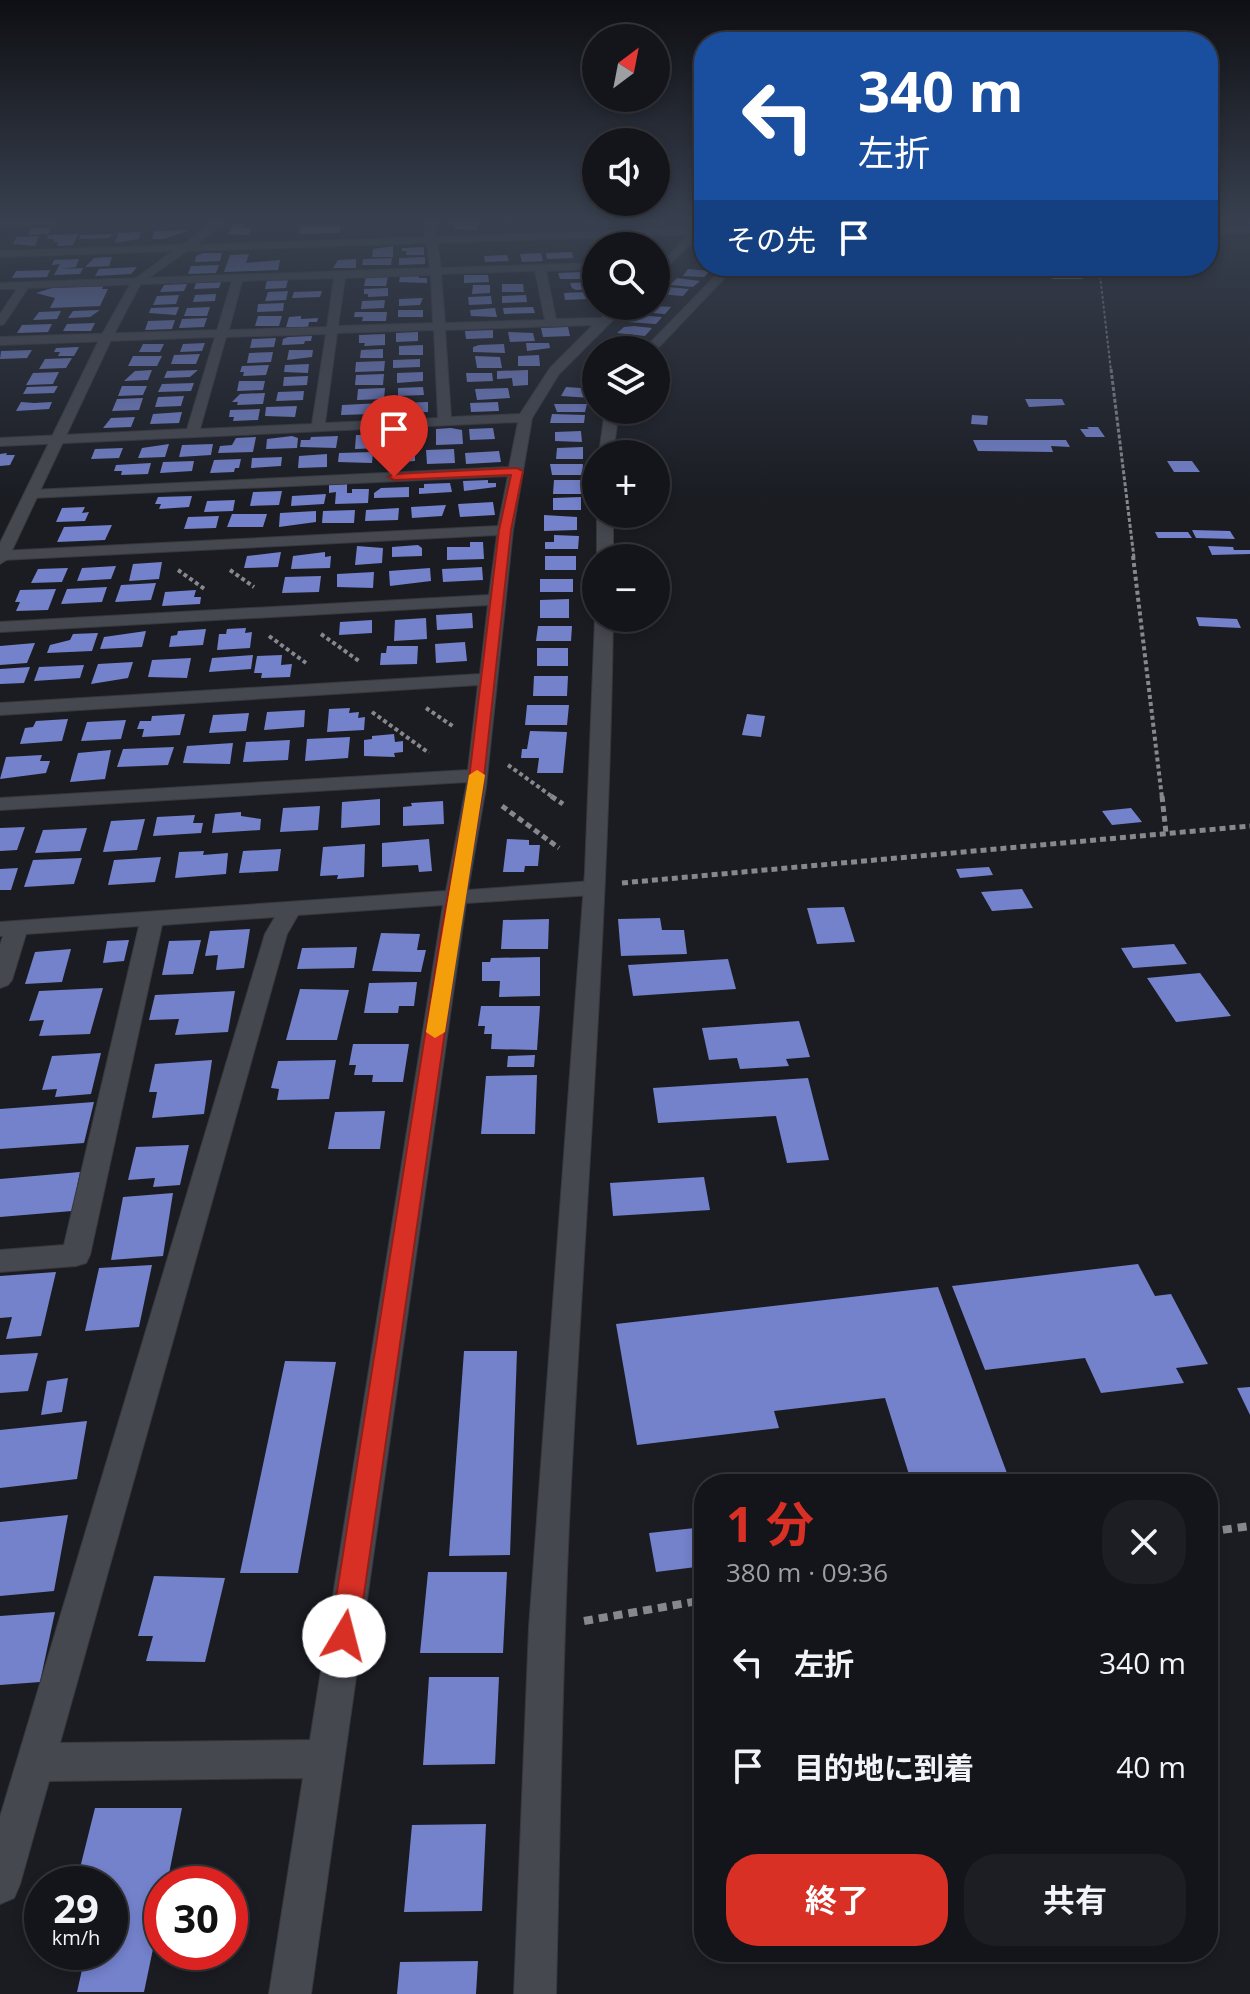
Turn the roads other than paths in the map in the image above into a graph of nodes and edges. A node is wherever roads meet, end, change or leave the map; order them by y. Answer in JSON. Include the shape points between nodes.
{"nodes":[{"id":1,"x":118,"y":316,"type":"edge"},
{"id":2,"x":228,"y":316,"type":"edge"},
{"id":3,"x":333,"y":316,"type":"edge"},
{"id":4,"x":438,"y":316,"type":"edge"},
{"id":5,"x":550,"y":316,"type":"edge"},
{"id":6,"x":682,"y":316,"type":"edge"},
{"id":7,"x":605,"y":321,"type":"joint"},
{"id":8,"x":551,"y":322,"type":"junction"},
{"id":9,"x":439,"y":327,"type":"junction"},
{"id":10,"x":331,"y":330,"type":"junction"},
{"id":11,"x":223,"y":334,"type":"junction"},
{"id":12,"x":663,"y":336,"type":"edge"},
{"id":13,"x":106,"y":338,"type":"junction"},
{"id":14,"x":0,"y":341,"type":"edge"},
{"id":15,"x":525,"y":418,"type":"junction"},
{"id":16,"x":445,"y":422,"type":"junction"},
{"id":17,"x":318,"y":428,"type":"junction"},
{"id":18,"x":192,"y":434,"type":"junction"},
{"id":19,"x":56,"y":440,"type":"junction"},
{"id":20,"x":0,"y":442,"type":"edge"},
{"id":21,"x":517,"y":471,"type":"junction"},
{"id":22,"x":31,"y":494,"type":"junction"},
{"id":23,"x":505,"y":530,"type":"junction"},
{"id":24,"x":1,"y":557,"type":"edge"},
{"id":25,"x":497,"y":600,"type":"junction"},
{"id":26,"x":0,"y":627,"type":"edge"},
{"id":27,"x":604,"y":632,"type":"edge"},
{"id":28,"x":488,"y":679,"type":"junction"},
{"id":29,"x":0,"y":709,"type":"edge"},
{"id":30,"x":477,"y":775,"type":"junction"},
{"id":31,"x":0,"y":804,"type":"edge"},
{"id":32,"x":593,"y":888,"type":"junction"},
{"id":33,"x":456,"y":896,"type":"junction"},
{"id":34,"x":292,"y":907,"type":"junction"},
{"id":35,"x":152,"y":919,"type":"junction"},
{"id":36,"x":8,"y":929,"type":"edge"},
{"id":37,"x":0,"y":980,"type":"edge"},
{"id":38,"x":0,"y":1261,"type":"edge"},
{"id":39,"x":325,"y":1759,"type":"junction"},
{"id":40,"x":35,"y":1762,"type":"junction"},
{"id":41,"x":0,"y":1884,"type":"edge"},
{"id":42,"x":290,"y":1994,"type":"edge"},
{"id":43,"x":535,"y":1994,"type":"edge"}],
"edges":[{"from":1,"to":13,"type":"street"},
{"from":2,"to":11,"type":"street"},
{"from":3,"to":10,"type":"street"},
{"from":4,"to":9,"type":"street"},
{"from":5,"to":8,"type":"street"},
{"from":6,"to":12,"type":"street"},
{"from":7,"to":8,"type":"street"},
{"from":7,"to":15,"type":"street","via":[[552,370]]},
{"from":8,"to":9,"type":"street"},
{"from":9,"to":10,"type":"street"},
{"from":9,"to":16,"type":"street"},
{"from":10,"to":11,"type":"street"},
{"from":10,"to":17,"type":"street"},
{"from":11,"to":13,"type":"street"},
{"from":11,"to":18,"type":"street"},
{"from":13,"to":14,"type":"street"},
{"from":13,"to":19,"type":"street"},
{"from":15,"to":16,"type":"street"},
{"from":15,"to":21,"type":"street"},
{"from":16,"to":17,"type":"street"},
{"from":17,"to":18,"type":"street"},
{"from":18,"to":19,"type":"street"},
{"from":19,"to":20,"type":"street"},
{"from":19,"to":22,"type":"street"},
{"from":21,"to":22,"type":"street"},
{"from":21,"to":23,"type":"street"},
{"from":22,"to":24,"type":"street"},
{"from":23,"to":24,"type":"street"},
{"from":23,"to":25,"type":"street"},
{"from":25,"to":26,"type":"street"},
{"from":25,"to":28,"type":"street"},
{"from":27,"to":32,"type":"street"},
{"from":28,"to":29,"type":"street"},
{"from":28,"to":30,"type":"street"},
{"from":30,"to":31,"type":"street"},
{"from":30,"to":33,"type":"street"},
{"from":32,"to":33,"type":"street"},
{"from":32,"to":43,"type":"street","via":[[547,1627]]},
{"from":33,"to":34,"type":"street"},
{"from":33,"to":39,"type":"street"},
{"from":34,"to":35,"type":"street"},
{"from":34,"to":40,"type":"street","via":[[276,934]]},
{"from":35,"to":36,"type":"street"},
{"from":35,"to":38,"type":"street","via":[[76,1255]]},
{"from":36,"to":37,"type":"street"},
{"from":39,"to":40,"type":"street"},
{"from":39,"to":42,"type":"street"},
{"from":40,"to":41,"type":"street"}]}
